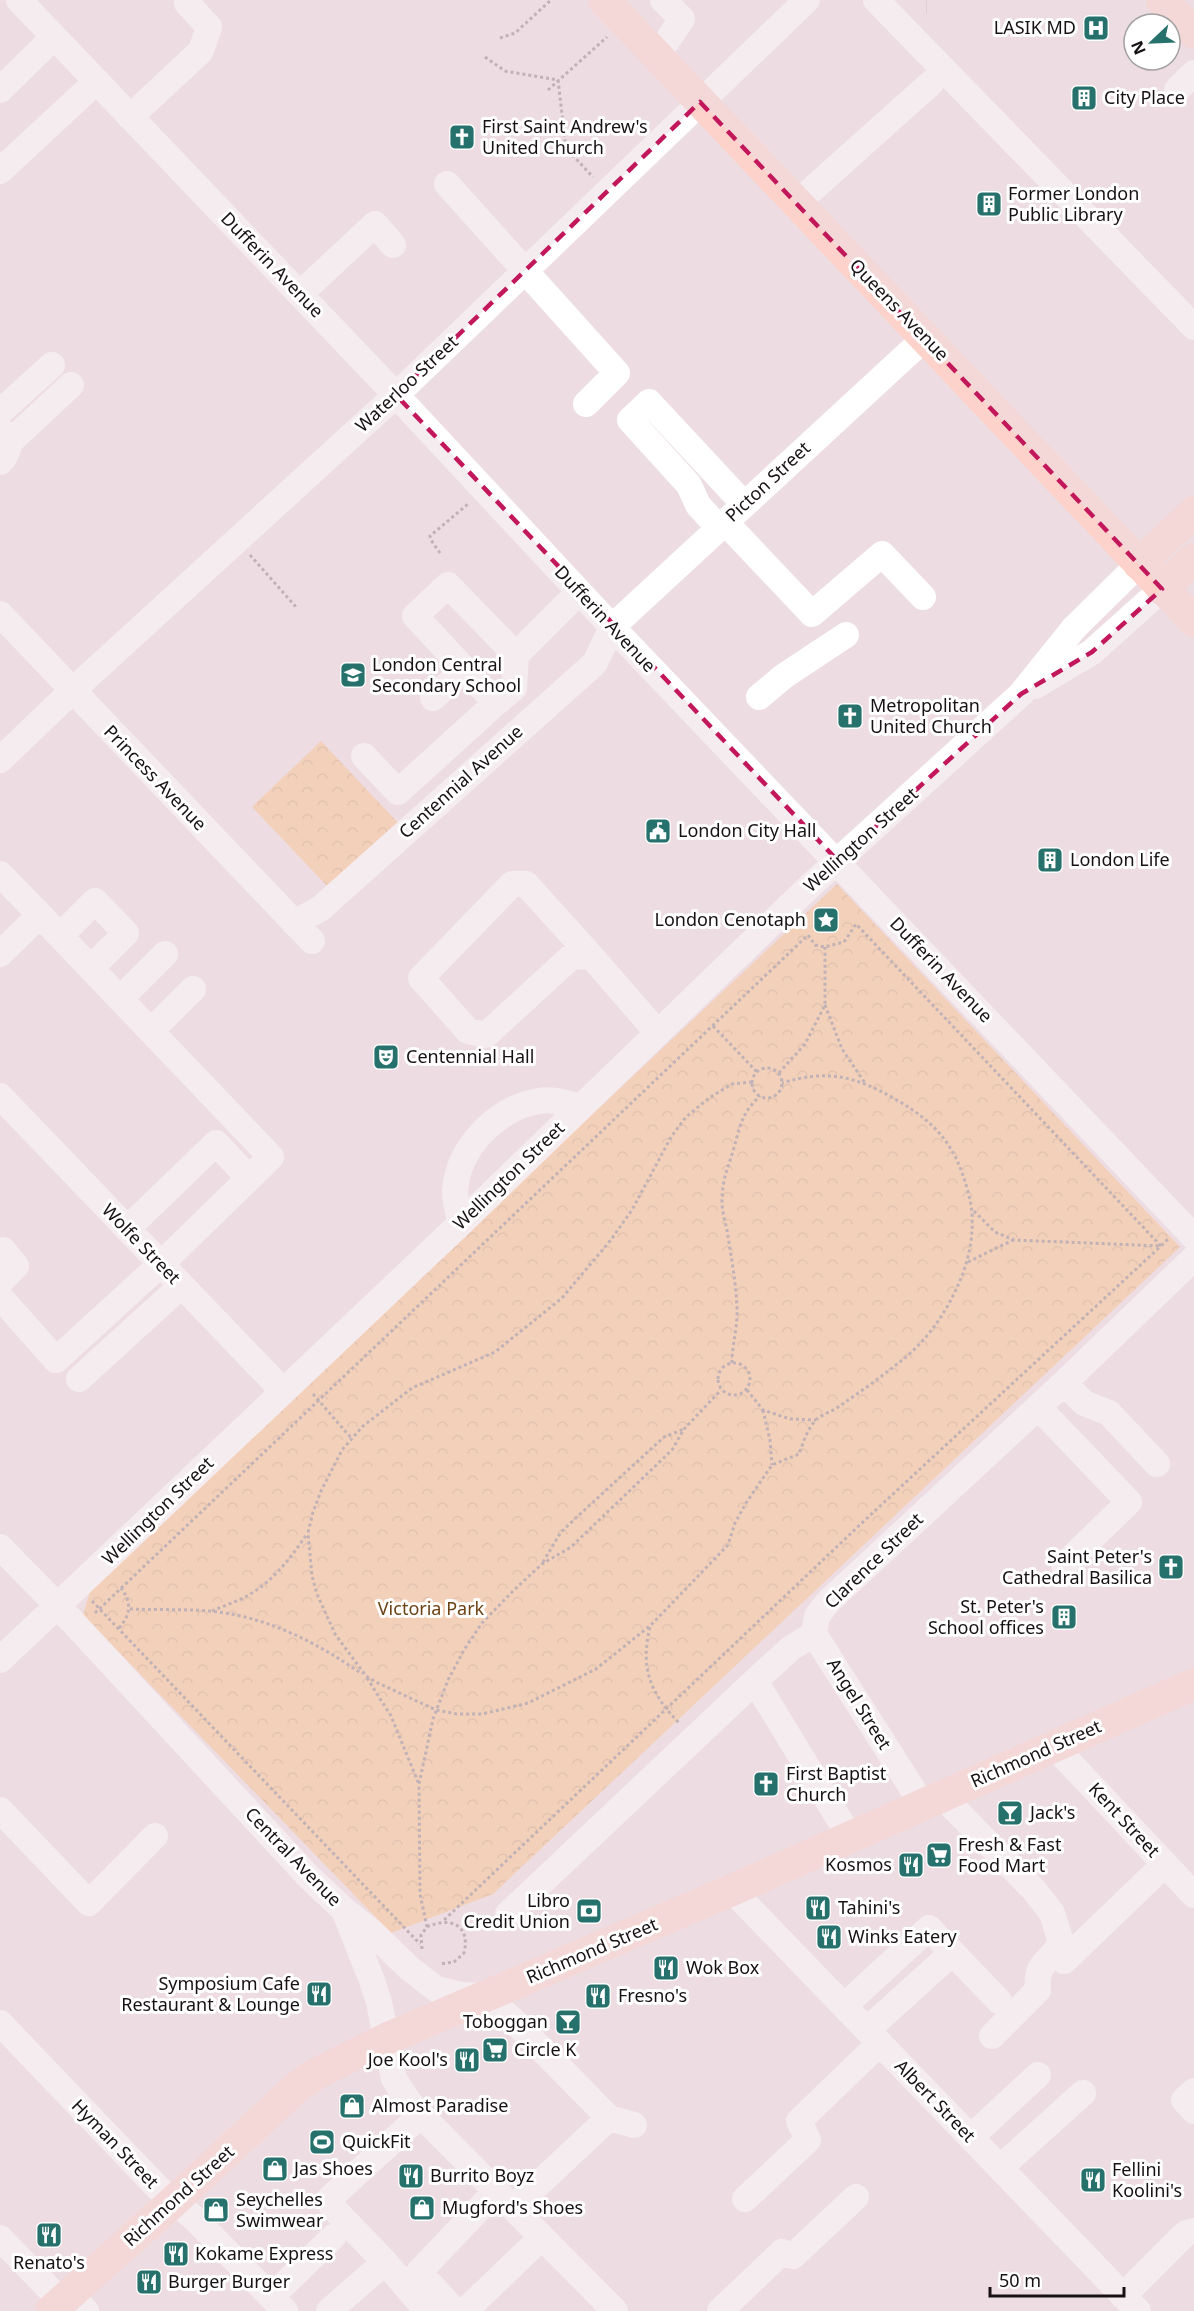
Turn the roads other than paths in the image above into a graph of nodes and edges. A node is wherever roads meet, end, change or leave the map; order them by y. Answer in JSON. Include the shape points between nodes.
{"nodes":[{"id":1,"x":19,"y":0,"type":"edge"},
{"id":2,"x":663,"y":0,"type":"edge"},
{"id":3,"x":807,"y":0,"type":"edge"},
{"id":4,"x":876,"y":0,"type":"edge"},
{"id":5,"x":1162,"y":0,"type":"edge"},
{"id":6,"x":187,"y":3,"type":"dead end"},
{"id":7,"x":616,"y":8,"type":"edge"},
{"id":8,"x":1193,"y":31,"type":"edge"},
{"id":9,"x":54,"y":37,"type":"junction"},
{"id":10,"x":657,"y":56,"type":"junction"},
{"id":11,"x":97,"y":81,"type":"junction"},
{"id":12,"x":931,"y":83,"type":"dead end"},
{"id":13,"x":0,"y":90,"type":"edge"},
{"id":14,"x":700,"y":102,"type":"junction"},
{"id":15,"x":130,"y":117,"type":"junction"},
{"id":16,"x":0,"y":171,"type":"edge"},
{"id":17,"x":447,"y":184,"type":"dead end"},
{"id":18,"x":797,"y":203,"type":"junction"},
{"id":19,"x":393,"y":245,"type":"dead end"},
{"id":20,"x":525,"y":271,"type":"junction"},
{"id":21,"x":300,"y":294,"type":"junction"},
{"id":22,"x":1194,"y":327,"type":"edge"},
{"id":23,"x":925,"y":338,"type":"junction"},
{"id":24,"x":52,"y":365,"type":"dead end"},
{"id":25,"x":71,"y":385,"type":"dead end"},
{"id":26,"x":396,"y":395,"type":"junction"},
{"id":27,"x":586,"y":404,"type":"dead end"},
{"id":28,"x":0,"y":412,"type":"edge"},
{"id":29,"x":4,"y":444,"type":"edge"},
{"id":30,"x":744,"y":504,"type":"junction"},
{"id":31,"x":1194,"y":512,"type":"edge"},
{"id":32,"x":722,"y":525,"type":"junction"},
{"id":33,"x":1194,"y":559,"type":"edge"},
{"id":34,"x":1139,"y":564,"type":"junction"},
{"id":35,"x":1162,"y":588,"type":"junction"},
{"id":36,"x":579,"y":592,"type":"junction"},
{"id":37,"x":922,"y":597,"type":"dead end"},
{"id":38,"x":0,"y":614,"type":"edge"},
{"id":39,"x":812,"y":614,"type":"junction"},
{"id":40,"x":1194,"y":621,"type":"edge"},
{"id":41,"x":612,"y":627,"type":"junction"},
{"id":42,"x":846,"y":635,"type":"dead end"},
{"id":43,"x":824,"y":650,"type":"junction"},
{"id":44,"x":516,"y":655,"type":"junction"},
{"id":45,"x":464,"y":669,"type":"junction"},
{"id":46,"x":72,"y":691,"type":"junction"},
{"id":47,"x":1021,"y":694,"type":"junction"},
{"id":48,"x":759,"y":697,"type":"dead end"},
{"id":49,"x":433,"y":698,"type":"dead end"},
{"id":50,"x":496,"y":703,"type":"junction"},
{"id":51,"x":364,"y":756,"type":"dead end"},
{"id":52,"x":0,"y":760,"type":"edge"},
{"id":53,"x":838,"y":861,"type":"junction"},
{"id":54,"x":0,"y":874,"type":"edge"},
{"id":55,"x":40,"y":915,"type":"junction"},
{"id":56,"x":294,"y":923,"type":"junction"},
{"id":57,"x":60,"y":936,"type":"junction"},
{"id":58,"x":312,"y":941,"type":"dead end"},
{"id":59,"x":0,"y":954,"type":"edge"},
{"id":60,"x":165,"y":954,"type":"dead end"},
{"id":61,"x":591,"y":956,"type":"junction"},
{"id":62,"x":91,"y":968,"type":"junction"},
{"id":63,"x":193,"y":989,"type":"dead end"},
{"id":64,"x":120,"y":999,"type":"junction"},
{"id":65,"x":151,"y":1031,"type":"junction"},
{"id":66,"x":658,"y":1032,"type":"junction"},
{"id":67,"x":0,"y":1096,"type":"edge"},
{"id":68,"x":581,"y":1107,"type":"junction"},
{"id":69,"x":249,"y":1178,"type":"junction"},
{"id":70,"x":461,"y":1223,"type":"junction"},
{"id":71,"x":127,"y":1229,"type":"junction"},
{"id":72,"x":1184,"y":1235,"type":"edge"},
{"id":73,"x":3,"y":1250,"type":"dead end"},
{"id":74,"x":1194,"y":1258,"type":"edge"},
{"id":75,"x":161,"y":1264,"type":"junction"},
{"id":76,"x":0,"y":1282,"type":"edge"},
{"id":77,"x":181,"y":1286,"type":"junction"},
{"id":78,"x":0,"y":1297,"type":"edge"},
{"id":79,"x":79,"y":1379,"type":"dead end"},
{"id":80,"x":1064,"y":1383,"type":"junction"},
{"id":81,"x":290,"y":1384,"type":"junction"},
{"id":82,"x":1038,"y":1407,"type":"junction"},
{"id":83,"x":1158,"y":1464,"type":"dead end"},
{"id":84,"x":0,"y":1547,"type":"edge"},
{"id":85,"x":1064,"y":1565,"type":"dead end"},
{"id":86,"x":58,"y":1606,"type":"junction"},
{"id":87,"x":814,"y":1634,"type":"junction"},
{"id":88,"x":0,"y":1660,"type":"edge"},
{"id":89,"x":754,"y":1681,"type":"junction"},
{"id":90,"x":1194,"y":1684,"type":"edge"},
{"id":91,"x":1054,"y":1746,"type":"junction"},
{"id":92,"x":931,"y":1801,"type":"junction"},
{"id":93,"x":0,"y":1810,"type":"edge"},
{"id":94,"x":155,"y":1836,"type":"dead end"},
{"id":95,"x":850,"y":1837,"type":"junction"},
{"id":96,"x":1183,"y":1877,"type":"edge"},
{"id":97,"x":732,"y":1890,"type":"junction"},
{"id":98,"x":344,"y":1910,"type":"junction"},
{"id":99,"x":508,"y":1914,"type":"dead end"},
{"id":100,"x":1056,"y":1952,"type":"junction"},
{"id":101,"x":952,"y":1953,"type":"junction"},
{"id":102,"x":486,"y":1996,"type":"junction"},
{"id":103,"x":999,"y":2001,"type":"dead end"},
{"id":104,"x":844,"y":2006,"type":"junction"},
{"id":105,"x":0,"y":2023,"type":"edge"},
{"id":106,"x":992,"y":2036,"type":"dead end"},
{"id":107,"x":873,"y":2037,"type":"junction"},
{"id":108,"x":386,"y":2039,"type":"junction"},
{"id":109,"x":1038,"y":2075,"type":"dead end"},
{"id":110,"x":1194,"y":2091,"type":"edge"},
{"id":111,"x":1083,"y":2093,"type":"dead end"},
{"id":112,"x":1194,"y":2111,"type":"edge"},
{"id":113,"x":421,"y":2115,"type":"junction"},
{"id":114,"x":609,"y":2118,"type":"junction"},
{"id":115,"x":634,"y":2125,"type":"dead end"},
{"id":116,"x":971,"y":2138,"type":"junction"},
{"id":117,"x":1000,"y":2168,"type":"junction"},
{"id":118,"x":856,"y":2197,"type":"dead end"},
{"id":119,"x":745,"y":2199,"type":"dead end"},
{"id":120,"x":505,"y":2200,"type":"junction"},
{"id":121,"x":174,"y":2202,"type":"junction"},
{"id":122,"x":1194,"y":2231,"type":"edge"},
{"id":123,"x":333,"y":2237,"type":"dead end"},
{"id":124,"x":542,"y":2237,"type":"junction"},
{"id":125,"x":0,"y":2238,"type":"edge"},
{"id":126,"x":385,"y":2262,"type":"junction"},
{"id":127,"x":67,"y":2304,"type":"edge"},
{"id":128,"x":278,"y":2304,"type":"edge"},
{"id":129,"x":1131,"y":2304,"type":"edge"},
{"id":130,"x":329,"y":2311,"type":"edge"},
{"id":131,"x":426,"y":2311,"type":"edge"},
{"id":132,"x":455,"y":2311,"type":"edge"},
{"id":133,"x":465,"y":2311,"type":"edge"},
{"id":134,"x":615,"y":2311,"type":"edge"},
{"id":135,"x":720,"y":2311,"type":"edge"}],
"edges":[{"from":1,"to":9,"type":"street","name":"Dufferin Avenue"},
{"from":2,"to":10,"type":"street","via":[[682,19]]},
{"from":3,"to":14,"type":"street","name":"Waterloo Street"},
{"from":4,"to":22,"type":"street"},
{"from":5,"to":8,"type":"main road"},
{"from":6,"to":15,"type":"street","via":[[209,27],[201,51]]},
{"from":7,"to":10,"type":"main road","name":"Queens Avenue"},
{"from":9,"to":11,"type":"street","name":"Dufferin Avenue"},
{"from":9,"to":13,"type":"street"},
{"from":10,"to":14,"type":"main road","name":"Queens Avenue"},
{"from":11,"to":15,"type":"street","name":"Dufferin Avenue"},
{"from":11,"to":16,"type":"street"},
{"from":12,"to":18,"type":"street"},
{"from":14,"to":18,"type":"main road","name":"Queens Avenue"},
{"from":14,"to":20,"type":"street","name":"Waterloo Street"},
{"from":15,"to":21,"type":"street","name":"Dufferin Avenue"},
{"from":17,"to":20,"type":"street"},
{"from":18,"to":23,"type":"main road","name":"Queens Avenue"},
{"from":19,"to":21,"type":"street","via":[[375,224]]},
{"from":20,"to":26,"type":"street","name":"Waterloo Street"},
{"from":20,"to":27,"type":"street","via":[[617,373]]},
{"from":21,"to":26,"type":"street","name":"Dufferin Avenue"},
{"from":23,"to":30,"type":"street","name":"Picton Street"},
{"from":23,"to":34,"type":"main road","name":"Queens Avenue"},
{"from":24,"to":28,"type":"street"},
{"from":25,"to":29,"type":"street"},
{"from":26,"to":36,"type":"street","name":"Dufferin Avenue"},
{"from":26,"to":46,"type":"street","name":"Waterloo Street"},
{"from":30,"to":32,"type":"street","name":"Picton Street"},
{"from":30,"to":32,"type":"street","via":[[649,402],[630,420],[689,485],[698,505]]},
{"from":31,"to":34,"type":"main road","name":"Wellington Street"},
{"from":32,"to":39,"type":"street"},
{"from":32,"to":41,"type":"street","name":"Picton Street"},
{"from":33,"to":35,"type":"main road","name":"Wellington Street"},
{"from":34,"to":35,"type":"main road","name":"Queens Avenue"},
{"from":34,"to":47,"type":"street","name":"Wellington Street","via":[[1074,628]]},
{"from":35,"to":40,"type":"main road","name":"Queens Avenue"},
{"from":35,"to":47,"type":"street","name":"Wellington Street","via":[[1092,652]]},
{"from":36,"to":41,"type":"street","name":"Dufferin Avenue"},
{"from":36,"to":44,"type":"street"},
{"from":37,"to":39,"type":"street","via":[[882,554]]},
{"from":38,"to":46,"type":"street","name":"Princess Avenue"},
{"from":39,"to":43,"type":"street","via":[[808,626]]},
{"from":41,"to":53,"type":"street","name":"Dufferin Avenue"},
{"from":41,"to":56,"type":"street","name":"Centennial Avenue","via":[[595,663],[320,909]]},
{"from":42,"to":43,"type":"street"},
{"from":43,"to":48,"type":"street"},
{"from":44,"to":45,"type":"street","via":[[448,585],[415,616]]},
{"from":44,"to":50,"type":"street","via":[[513,688]]},
{"from":45,"to":49,"type":"street"},
{"from":45,"to":50,"type":"street"},
{"from":46,"to":52,"type":"street","name":"Waterloo Street"},
{"from":46,"to":56,"type":"street","name":"Princess Avenue"},
{"from":47,"to":53,"type":"street","name":"Wellington Street"},
{"from":50,"to":51,"type":"street","via":[[398,792]]},
{"from":53,"to":66,"type":"street","name":"Wellington Street"},
{"from":53,"to":72,"type":"street","name":"Dufferin Avenue"},
{"from":54,"to":55,"type":"street"},
{"from":55,"to":57,"type":"street"},
{"from":55,"to":59,"type":"street"},
{"from":56,"to":58,"type":"street","name":"Princess Avenue"},
{"from":57,"to":62,"type":"street"},
{"from":57,"to":62,"type":"street","via":[[94,901],[126,933]]},
{"from":60,"to":64,"type":"street"},
{"from":61,"to":61,"type":"street","via":[[571,957],[486,1035],[468,1030],[421,978],[512,884],[526,884]]},
{"from":61,"to":66,"type":"street"},
{"from":62,"to":64,"type":"street"},
{"from":63,"to":65,"type":"street"},
{"from":64,"to":65,"type":"street"},
{"from":65,"to":69,"type":"street","via":[[271,1157]]},
{"from":66,"to":68,"type":"street","name":"Wellington Street"},
{"from":67,"to":71,"type":"street","name":"Wolfe Street"},
{"from":68,"to":70,"type":"street","name":"Wellington Street"},
{"from":68,"to":70,"type":"street","via":[[541,1100],[510,1111],[482,1132],[469,1149],[455,1190]]},
{"from":69,"to":71,"type":"street","via":[[216,1143]]},
{"from":69,"to":75,"type":"street"},
{"from":70,"to":81,"type":"street","name":"Wellington Street"},
{"from":71,"to":75,"type":"street","name":"Wolfe Street"},
{"from":73,"to":76,"type":"street","via":[[16,1266]]},
{"from":74,"to":80,"type":"street","name":"Clarence Street"},
{"from":75,"to":77,"type":"street","name":"Wolfe Street"},
{"from":75,"to":78,"type":"street","via":[[56,1360]]},
{"from":77,"to":79,"type":"street"},
{"from":77,"to":81,"type":"street","name":"Wolfe Street"},
{"from":80,"to":82,"type":"street","name":"Clarence Street"},
{"from":80,"to":83,"type":"street","via":[[1084,1403],[1109,1413]]},
{"from":81,"to":86,"type":"street","name":"Wellington Street"},
{"from":82,"to":85,"type":"street","via":[[1129,1502]]},
{"from":82,"to":87,"type":"street","name":"Clarence Street","via":[[828,1602],[817,1616]]},
{"from":84,"to":86,"type":"street","name":"Central Avenue"},
{"from":86,"to":88,"type":"street","name":"Wellington Street"},
{"from":86,"to":98,"type":"street","name":"Central Avenue"},
{"from":87,"to":89,"type":"street","via":[[790,1648]]},
{"from":87,"to":92,"type":"street","name":"Angel Street","via":[[912,1788]]},
{"from":89,"to":95,"type":"street"},
{"from":89,"to":99,"type":"street"},
{"from":90,"to":91,"type":"main road","name":"Richmond Street"},
{"from":91,"to":92,"type":"main road","name":"Richmond Street"},
{"from":91,"to":96,"type":"street","name":"Kent Street"},
{"from":92,"to":95,"type":"main road","name":"Richmond Street"},
{"from":92,"to":100,"type":"street","name":"Angel Street","via":[[1034,1890],[1052,1913],[1061,1942]]},
{"from":93,"to":94,"type":"street","via":[[89,1903]]},
{"from":95,"to":97,"type":"main road","name":"Richmond Street"},
{"from":96,"to":100,"type":"street","via":[[1064,1960]]},
{"from":97,"to":102,"type":"main road","name":"Richmond Street"},
{"from":97,"to":104,"type":"street","name":"Albert Street"},
{"from":98,"to":102,"type":"street","via":[[436,1989]]},
{"from":98,"to":108,"type":"street","name":"Central Avenue","via":[[379,2002]]},
{"from":100,"to":106,"type":"street","via":[[1041,1965],[1038,1990]]},
{"from":101,"to":103,"type":"street"},
{"from":101,"to":104,"type":"street","via":[[928,1928]]},
{"from":101,"to":107,"type":"street"},
{"from":102,"to":108,"type":"main road","name":"Richmond Street"},
{"from":102,"to":114,"type":"street"},
{"from":104,"to":107,"type":"street","name":"Albert Street"},
{"from":105,"to":121,"type":"street","name":"Hyman Street"},
{"from":107,"to":116,"type":"street","name":"Albert Street"},
{"from":107,"to":119,"type":"street","via":[[799,2121],[808,2140]]},
{"from":108,"to":113,"type":"street","name":"Central Avenue","via":[[394,2079]]},
{"from":108,"to":121,"type":"main road","name":"Richmond Street","via":[[298,2086]]},
{"from":109,"to":116,"type":"street"},
{"from":110,"to":112,"type":"street","via":[[1184,2100]]},
{"from":111,"to":117,"type":"street"},
{"from":113,"to":120,"type":"street","name":"Central Avenue"},
{"from":113,"to":126,"type":"street","via":[[330,2198],[332,2207]]},
{"from":114,"to":115,"type":"street"},
{"from":114,"to":120,"type":"street"},
{"from":116,"to":117,"type":"street","name":"Albert Street"},
{"from":117,"to":129,"type":"street","name":"Albert Street"},
{"from":118,"to":135,"type":"street","via":[[793,2256],[782,2252]]},
{"from":120,"to":124,"type":"street","name":"Central Avenue"},
{"from":120,"to":132,"type":"street","via":[[419,2272]]},
{"from":121,"to":127,"type":"main road","name":"Richmond Street"},
{"from":121,"to":128,"type":"street","name":"Hyman Street"},
{"from":122,"to":129,"type":"street","via":[[1186,2233]]},
{"from":123,"to":128,"type":"street"},
{"from":124,"to":133,"type":"street"},
{"from":124,"to":134,"type":"street","name":"Central Avenue"},
{"from":125,"to":127,"type":"street"},
{"from":126,"to":130,"type":"street"},
{"from":126,"to":131,"type":"street"}]}
